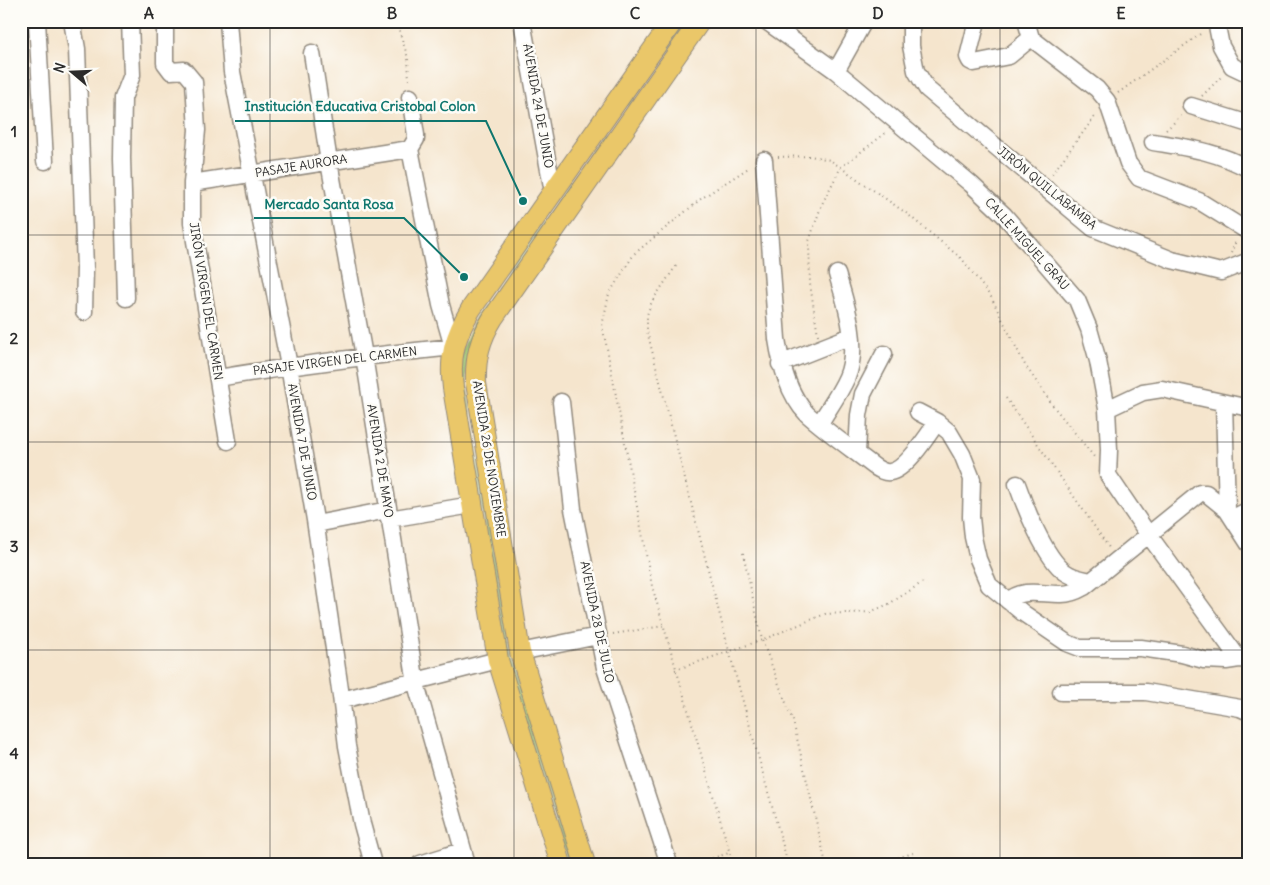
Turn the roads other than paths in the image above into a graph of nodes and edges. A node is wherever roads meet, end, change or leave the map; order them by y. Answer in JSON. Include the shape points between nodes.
{"nodes":[{"id":1,"x":37,"y":21,"type":"edge"},
{"id":2,"x":72,"y":21,"type":"edge"},
{"id":3,"x":130,"y":21,"type":"edge"},
{"id":4,"x":166,"y":21,"type":"edge"},
{"id":5,"x":228,"y":21,"type":"edge"},
{"id":6,"x":522,"y":21,"type":"edge"},
{"id":7,"x":700,"y":21,"type":"edge"},
{"id":8,"x":766,"y":21,"type":"edge"},
{"id":9,"x":864,"y":21,"type":"edge"},
{"id":10,"x":911,"y":21,"type":"edge"},
{"id":11,"x":977,"y":21,"type":"edge"},
{"id":12,"x":1026,"y":21,"type":"edge"},
{"id":13,"x":1216,"y":22,"type":"edge"},
{"id":14,"x":666,"y":26,"type":"edge"},
{"id":15,"x":1030,"y":38,"type":"junction"},
{"id":16,"x":312,"y":53,"type":"dead end"},
{"id":17,"x":836,"y":71,"type":"junction"},
{"id":18,"x":1249,"y":74,"type":"edge"},
{"id":19,"x":410,"y":97,"type":"road end"},
{"id":20,"x":1191,"y":106,"type":"dead end"},
{"id":21,"x":607,"y":114,"type":"junction"},
{"id":22,"x":1249,"y":124,"type":"edge"},
{"id":23,"x":626,"y":128,"type":"junction"},
{"id":24,"x":1153,"y":142,"type":"dead end"},
{"id":25,"x":410,"y":149,"type":"junction"},
{"id":26,"x":764,"y":160,"type":"road end"},
{"id":27,"x":45,"y":161,"type":"dead end"},
{"id":28,"x":329,"y":162,"type":"junction"},
{"id":29,"x":1249,"y":169,"type":"edge"},
{"id":30,"x":252,"y":174,"type":"junction"},
{"id":31,"x":192,"y":183,"type":"junction"},
{"id":32,"x":553,"y":192,"type":"junction"},
{"id":33,"x":1246,"y":230,"type":"edge"},
{"id":34,"x":1249,"y":261,"type":"edge"},
{"id":35,"x":837,"y":274,"type":"dead end"},
{"id":36,"x":126,"y":298,"type":"dead end"},
{"id":37,"x":84,"y":312,"type":"dead end"},
{"id":38,"x":851,"y":336,"type":"junction"},
{"id":39,"x":453,"y":347,"type":"junction"},
{"id":40,"x":884,"y":354,"type":"dead end"},
{"id":41,"x":364,"y":356,"type":"junction"},
{"id":42,"x":780,"y":364,"type":"junction"},
{"id":43,"x":289,"y":366,"type":"junction"},
{"id":44,"x":218,"y":378,"type":"junction"},
{"id":45,"x":561,"y":402,"type":"dead end"},
{"id":46,"x":1224,"y":403,"type":"junction"},
{"id":47,"x":1249,"y":408,"type":"edge"},
{"id":48,"x":1107,"y":409,"type":"junction"},
{"id":49,"x":918,"y":412,"type":"dead end"},
{"id":50,"x":937,"y":422,"type":"junction"},
{"id":51,"x":820,"y":423,"type":"junction"},
{"id":52,"x":228,"y":441,"type":"dead end"},
{"id":53,"x":857,"y":453,"type":"junction"},
{"id":54,"x":1017,"y":484,"type":"dead end"},
{"id":55,"x":472,"y":505,"type":"junction"},
{"id":56,"x":1249,"y":510,"type":"edge"},
{"id":57,"x":1230,"y":514,"type":"junction"},
{"id":58,"x":389,"y":515,"type":"junction"},
{"id":59,"x":316,"y":524,"type":"junction"},
{"id":60,"x":1148,"y":534,"type":"junction"},
{"id":61,"x":1249,"y":544,"type":"edge"},
{"id":62,"x":1091,"y":581,"type":"junction"},
{"id":63,"x":1008,"y":601,"type":"junction"},
{"id":64,"x":598,"y":636,"type":"junction"},
{"id":65,"x":520,"y":652,"type":"junction"},
{"id":66,"x":1244,"y":659,"type":"edge"},
{"id":67,"x":498,"y":660,"type":"junction"},
{"id":68,"x":415,"y":680,"type":"junction"},
{"id":69,"x":1061,"y":692,"type":"dead end"},
{"id":70,"x":342,"y":700,"type":"junction"},
{"id":71,"x":1249,"y":712,"type":"edge"},
{"id":72,"x":465,"y":858,"type":"edge"},
{"id":73,"x":373,"y":864,"type":"edge"},
{"id":74,"x":420,"y":864,"type":"edge"},
{"id":75,"x":561,"y":864,"type":"edge"},
{"id":76,"x":585,"y":864,"type":"edge"},
{"id":77,"x":669,"y":864,"type":"edge"}],
"edges":[{"from":1,"to":27,"type":"street"},
{"from":2,"to":37,"type":"street","via":[[77,49],[86,268]]},
{"from":3,"to":36,"type":"street","via":[[132,76],[123,98],[122,148]]},
{"from":4,"to":31,"type":"street","name":"JIRÓN VIRGEN DEL CARMEN","via":[[165,63],[171,71],[184,70],[194,82],[197,130]]},
{"from":5,"to":30,"type":"street","name":"AVENIDA 7 DE JUNIO","via":[[232,72]]},
{"from":6,"to":32,"type":"street","name":"AVENIDA 24 DE JUNIO"},
{"from":7,"to":23,"type":"main road","name":"AVENIDA 26 DE NOVIEMBRE"},
{"from":8,"to":17,"type":"street","name":"CALLE MIGUEL GRAU"},
{"from":9,"to":17,"type":"street"},
{"from":10,"to":34,"type":"street","name":"JIRÓN QUILLABAMBA","via":[[916,71],[928,89],[1093,228],[1172,260],[1221,272]]},
{"from":11,"to":15,"type":"street","via":[[968,57],[974,63],[1009,56]]},
{"from":12,"to":15,"type":"street"},
{"from":13,"to":18,"type":"street","via":[[1221,46],[1232,66]]},
{"from":14,"to":21,"type":"main road","name":"AVENIDA 26 DE NOVIEMBRE"},
{"from":15,"to":33,"type":"street","via":[[1108,101],[1128,163],[1139,178],[1199,201]]},
{"from":16,"to":28,"type":"street","name":"AVENIDA 2 DE MAYO"},
{"from":17,"to":48,"type":"street","name":"CALLE MIGUEL GRAU","via":[[1004,215],[1077,300],[1096,353]]},
{"from":19,"to":25,"type":"street","via":[[416,139]]},
{"from":20,"to":22,"type":"street"},
{"from":21,"to":23,"type":"main road"},
{"from":21,"to":32,"type":"main road","name":"AVENIDA 26 DE NOVIEMBRE"},
{"from":23,"to":65,"type":"main road","name":"AVENIDA 26 DE NOVIEMBRE","via":[[493,318],[478,351],[476,382]]},
{"from":24,"to":29,"type":"street","via":[[1205,151],[1229,158]]},
{"from":25,"to":28,"type":"street","name":"PASAJE AURORA"},
{"from":25,"to":39,"type":"street","via":[[441,305]]},
{"from":26,"to":42,"type":"street"},
{"from":28,"to":30,"type":"street","name":"PASAJE AURORA"},
{"from":28,"to":41,"type":"street","name":"AVENIDA 2 DE MAYO"},
{"from":30,"to":31,"type":"street","name":"PASAJE AURORA"},
{"from":30,"to":43,"type":"street","name":"AVENIDA 7 DE JUNIO"},
{"from":31,"to":44,"type":"street","name":"JIRÓN VIRGEN DEL CARMEN","via":[[192,223]]},
{"from":32,"to":39,"type":"main road","name":"AVENIDA 26 DE NOVIEMBRE","via":[[471,309]]},
{"from":35,"to":38,"type":"street"},
{"from":38,"to":42,"type":"street"},
{"from":38,"to":51,"type":"street","via":[[848,376]]},
{"from":39,"to":41,"type":"street","name":"PASAJE VIRGEN DEL CARMEN"},
{"from":39,"to":55,"type":"main road","name":"AVENIDA 26 DE NOVIEMBRE","via":[[451,370]]},
{"from":40,"to":53,"type":"street","via":[[864,394]]},
{"from":41,"to":43,"type":"street","name":"PASAJE VIRGEN DEL CARMEN"},
{"from":41,"to":58,"type":"street","name":"AVENIDA 2 DE MAYO"},
{"from":42,"to":51,"type":"street","via":[[806,413]]},
{"from":43,"to":44,"type":"street","name":"PASAJE VIRGEN DEL CARMEN"},
{"from":43,"to":59,"type":"street","name":"AVENIDA 7 DE JUNIO"},
{"from":44,"to":52,"type":"street","name":"JIRÓN VIRGEN DEL CARMEN"},
{"from":45,"to":64,"type":"street","name":"AVENIDA 28 DE JULIO","via":[[574,509]]},
{"from":46,"to":47,"type":"street"},
{"from":46,"to":48,"type":"street","via":[[1162,389],[1143,392]]},
{"from":46,"to":57,"type":"street"},
{"from":48,"to":60,"type":"street","name":"CALLE MIGUEL GRAU","via":[[1108,475]]},
{"from":49,"to":50,"type":"street"},
{"from":50,"to":53,"type":"street","via":[[910,458],[891,472],[875,467]]},
{"from":50,"to":63,"type":"street","via":[[954,439],[972,479],[971,517],[978,560],[989,585]]},
{"from":51,"to":53,"type":"street"},
{"from":54,"to":62,"type":"street","via":[[1031,520],[1057,564],[1076,578]]},
{"from":55,"to":58,"type":"street"},
{"from":55,"to":67,"type":"main road","name":"AVENIDA 26 DE NOVIEMBRE"},
{"from":56,"to":57,"type":"street"},
{"from":57,"to":60,"type":"street","via":[[1206,493],[1200,493]]},
{"from":57,"to":61,"type":"street"},
{"from":58,"to":59,"type":"street"},
{"from":58,"to":68,"type":"street","name":"AVENIDA 2 DE MAYO"},
{"from":59,"to":70,"type":"street","name":"AVENIDA 7 DE JUNIO"},
{"from":60,"to":62,"type":"street"},
{"from":60,"to":66,"type":"street"},
{"from":62,"to":63,"type":"street","via":[[1074,592],[1021,593]]},
{"from":63,"to":66,"type":"street","via":[[1067,643],[1080,648],[1141,648],[1204,660]]},
{"from":64,"to":65,"type":"street"},
{"from":64,"to":77,"type":"street","name":"AVENIDA 28 DE JULIO","via":[[605,668]]},
{"from":65,"to":76,"type":"main road","name":"AVENIDA 26 DE NOVIEMBRE"},
{"from":67,"to":68,"type":"street"},
{"from":67,"to":75,"type":"main road","name":"AVENIDA 26 DE NOVIEMBRE"},
{"from":68,"to":70,"type":"street"},
{"from":68,"to":72,"type":"street","name":"AVENIDA 2 DE MAYO"},
{"from":69,"to":71,"type":"street","via":[[1146,692]]},
{"from":70,"to":73,"type":"street","name":"AVENIDA 7 DE JUNIO","via":[[347,746]]},
{"from":72,"to":74,"type":"street"}]}
